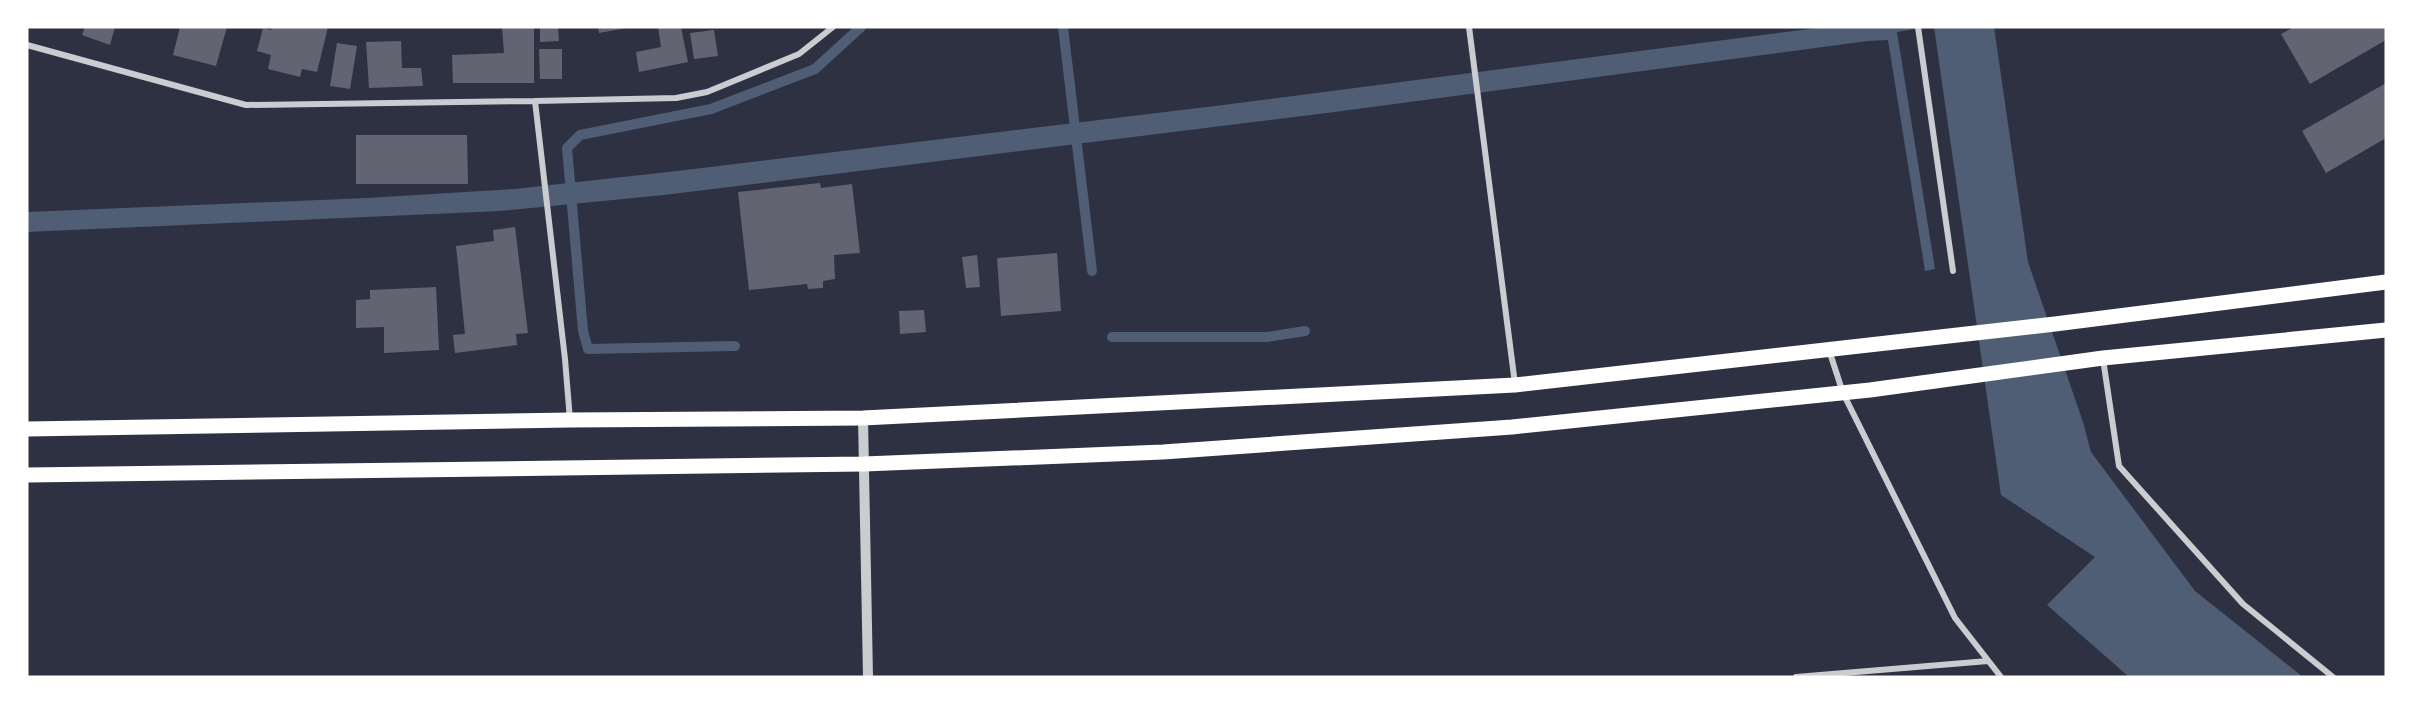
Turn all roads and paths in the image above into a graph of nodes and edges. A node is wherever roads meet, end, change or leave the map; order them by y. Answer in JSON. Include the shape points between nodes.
{"nodes":[{"id":1,"x":833,"y":27,"type":"edge"},
{"id":2,"x":1470,"y":27,"type":"edge"},
{"id":3,"x":1918,"y":27,"type":"edge"},
{"id":4,"x":27,"y":45,"type":"edge"},
{"id":5,"x":535,"y":101,"type":"junction"},
{"id":6,"x":1953,"y":271,"type":"dead end"},
{"id":7,"x":2386,"y":282,"type":"edge"},
{"id":8,"x":2386,"y":330,"type":"edge"},
{"id":9,"x":1829,"y":350,"type":"junction"},
{"id":10,"x":2103,"y":358,"type":"junction"},
{"id":11,"x":1515,"y":384,"type":"junction"},
{"id":12,"x":1843,"y":393,"type":"junction"},
{"id":13,"x":863,"y":418,"type":"junction"},
{"id":14,"x":570,"y":420,"type":"junction"},
{"id":15,"x":27,"y":429,"type":"edge"},
{"id":16,"x":864,"y":464,"type":"junction"},
{"id":17,"x":27,"y":475,"type":"edge"},
{"id":18,"x":1988,"y":660,"type":"junction"},
{"id":19,"x":868,"y":677,"type":"edge"},
{"id":20,"x":1799,"y":677,"type":"edge"},
{"id":21,"x":2001,"y":677,"type":"edge"},
{"id":22,"x":2333,"y":677,"type":"edge"}],
"edges":[{"from":1,"to":5,"type":"street","via":[[800,54],[707,92],[676,98]]},
{"from":2,"to":11,"type":"street"},
{"from":3,"to":6,"type":"street"},
{"from":4,"to":5,"type":"street","via":[[246,105]]},
{"from":5,"to":14,"type":"street"},
{"from":7,"to":9,"type":"main road"},
{"from":8,"to":10,"type":"main road"},
{"from":9,"to":11,"type":"main road"},
{"from":9,"to":12,"type":"street"},
{"from":10,"to":12,"type":"main road"},
{"from":10,"to":22,"type":"street","via":[[2119,466],[2243,604]]},
{"from":11,"to":13,"type":"main road"},
{"from":12,"to":16,"type":"main road","via":[[1512,427],[1163,452]]},
{"from":12,"to":18,"type":"street","via":[[1955,618]]},
{"from":13,"to":14,"type":"main road"},
{"from":13,"to":16,"type":"street"},
{"from":14,"to":15,"type":"main road"},
{"from":16,"to":17,"type":"main road"},
{"from":16,"to":19,"type":"street"},
{"from":18,"to":20,"type":"street"},
{"from":18,"to":21,"type":"street"}]}
